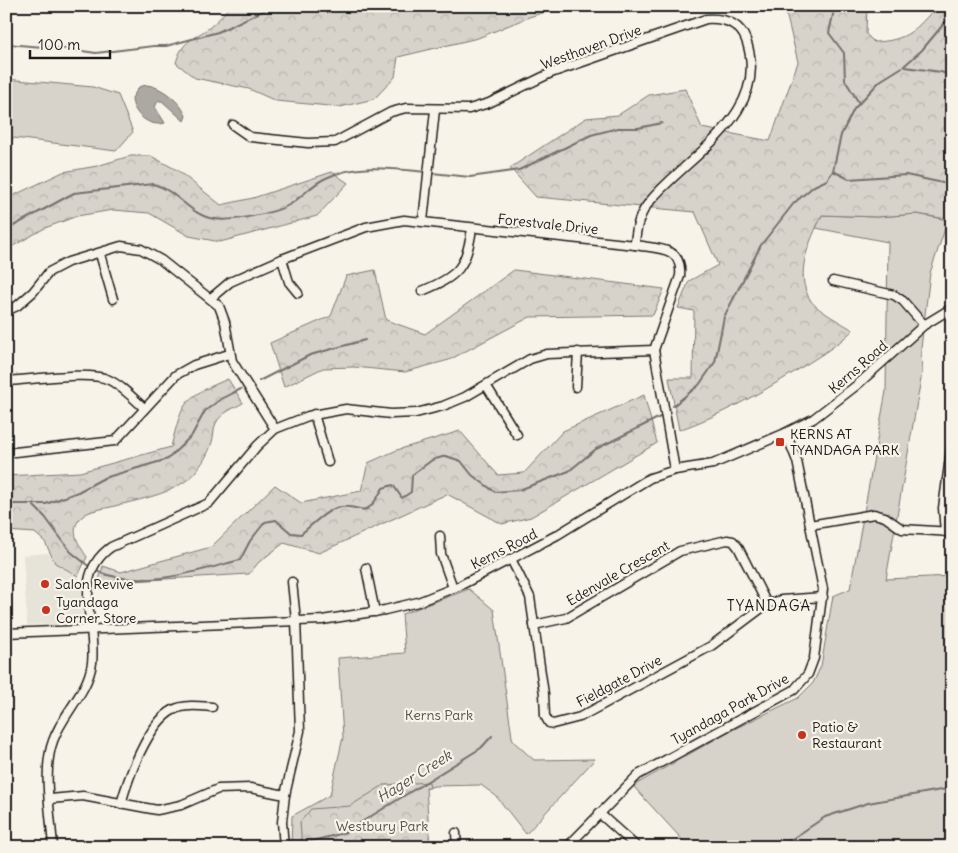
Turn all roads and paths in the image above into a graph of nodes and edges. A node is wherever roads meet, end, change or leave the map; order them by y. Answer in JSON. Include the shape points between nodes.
{"nodes":[{"id":1,"x":435,"y":110,"type":"junction"},
{"id":2,"x":233,"y":125,"type":"dead end"},
{"id":3,"x":423,"y":221,"type":"junction"},
{"id":4,"x":472,"y":228,"type":"junction"},
{"id":5,"x":635,"y":245,"type":"junction"},
{"id":6,"x":100,"y":254,"type":"junction"},
{"id":7,"x":282,"y":259,"type":"junction"},
{"id":8,"x":833,"y":280,"type":"dead end"},
{"id":9,"x":422,"y":291,"type":"dead end"},
{"id":10,"x":298,"y":293,"type":"dead end"},
{"id":11,"x":212,"y":298,"type":"junction"},
{"id":12,"x":113,"y":299,"type":"dead end"},
{"id":13,"x":952,"y":308,"type":"edge"},
{"id":14,"x":6,"y":311,"type":"edge"},
{"id":15,"x":924,"y":324,"type":"junction"},
{"id":16,"x":654,"y":350,"type":"junction"},
{"id":17,"x":578,"y":352,"type":"junction"},
{"id":18,"x":229,"y":354,"type":"junction"},
{"id":19,"x":6,"y":381,"type":"edge"},
{"id":20,"x":486,"y":385,"type":"junction"},
{"id":21,"x":576,"y":388,"type":"dead end"},
{"id":22,"x":144,"y":408,"type":"junction"},
{"id":23,"x":314,"y":414,"type":"junction"},
{"id":24,"x":276,"y":429,"type":"junction"},
{"id":25,"x":786,"y":432,"type":"junction"},
{"id":26,"x":517,"y":435,"type":"dead end"},
{"id":27,"x":952,"y":443,"type":"edge"},
{"id":28,"x":6,"y":453,"type":"edge"},
{"id":29,"x":328,"y":462,"type":"dead end"},
{"id":30,"x":675,"y":470,"type":"junction"},
{"id":31,"x":810,"y":525,"type":"junction"},
{"id":32,"x":948,"y":532,"type":"edge"},
{"id":33,"x":440,"y":536,"type":"dead end"},
{"id":34,"x":512,"y":559,"type":"junction"},
{"id":35,"x":366,"y":568,"type":"dead end"},
{"id":36,"x":292,"y":582,"type":"dead end"},
{"id":37,"x":453,"y":588,"type":"junction"},
{"id":38,"x":823,"y":597,"type":"junction"},
{"id":39,"x":767,"y":604,"type":"junction"},
{"id":40,"x":375,"y":612,"type":"junction"},
{"id":41,"x":296,"y":620,"type":"junction"},
{"id":42,"x":534,"y":625,"type":"junction"},
{"id":43,"x":90,"y":631,"type":"junction"},
{"id":44,"x":6,"y":633,"type":"edge"},
{"id":45,"x":212,"y":708,"type":"dead end"},
{"id":46,"x":285,"y":794,"type":"junction"},
{"id":47,"x":50,"y":799,"type":"junction"},
{"id":48,"x":122,"y":804,"type":"junction"},
{"id":49,"x":599,"y":813,"type":"junction"},
{"id":50,"x":456,"y":833,"type":"dead end"},
{"id":51,"x":53,"y":847,"type":"edge"},
{"id":52,"x":284,"y":847,"type":"edge"},
{"id":53,"x":456,"y":847,"type":"edge"},
{"id":54,"x":567,"y":847,"type":"edge"},
{"id":55,"x":637,"y":847,"type":"edge"}],
"edges":[{"from":1,"to":2,"type":"street","name":"Westhaven Drive","via":[[406,108],[391,112],[344,138],[326,143],[250,137]]},
{"from":1,"to":3,"type":"street"},
{"from":1,"to":5,"type":"street","name":"Westhaven Drive","via":[[469,109],[489,103],[551,73],[706,19],[731,22],[746,40],[750,68],[749,87],[742,105],[730,123],[651,199],[640,215]]},
{"from":3,"to":4,"type":"street","name":"Forestvale Drive"},
{"from":3,"to":7,"type":"street","name":"Forestvale Drive","via":[[380,224]]},
{"from":4,"to":5,"type":"street","name":"Forestvale Drive"},
{"from":4,"to":9,"type":"street","via":[[467,258],[458,270],[436,286]]},
{"from":5,"to":16,"type":"street","name":"Forestvale Drive","via":[[671,252],[681,264],[680,276]]},
{"from":6,"to":11,"type":"street","via":[[121,246],[141,249]]},
{"from":6,"to":12,"type":"street"},
{"from":6,"to":14,"type":"street","via":[[68,262],[49,272],[33,292]]},
{"from":7,"to":10,"type":"street","via":[[289,282]]},
{"from":7,"to":11,"type":"street","name":"Forestvale Drive","via":[[230,282]]},
{"from":8,"to":15,"type":"street","via":[[894,296]]},
{"from":11,"to":18,"type":"street","via":[[225,322]]},
{"from":13,"to":15,"type":"street","name":"Kerns Road"},
{"from":15,"to":25,"type":"street","name":"Kerns Road","via":[[832,406]]},
{"from":16,"to":17,"type":"street"},
{"from":16,"to":30,"type":"street","name":"Forestvale Drive"},
{"from":17,"to":20,"type":"street","via":[[530,358]]},
{"from":17,"to":21,"type":"street"},
{"from":18,"to":22,"type":"street","via":[[194,365],[176,375]]},
{"from":18,"to":24,"type":"street","via":[[244,383]]},
{"from":19,"to":22,"type":"street","via":[[90,376],[107,379],[120,386]]},
{"from":20,"to":23,"type":"street","via":[[443,406],[416,413],[346,409]]},
{"from":20,"to":26,"type":"street"},
{"from":22,"to":28,"type":"street","via":[[114,442]]},
{"from":23,"to":24,"type":"street"},
{"from":23,"to":29,"type":"street"},
{"from":24,"to":43,"type":"street","via":[[256,446],[209,503],[100,554],[90,572]]},
{"from":25,"to":30,"type":"street","name":"Kerns Road","via":[[713,464]]},
{"from":25,"to":31,"type":"street","name":"Tyandaga Park Drive","via":[[797,461]]},
{"from":27,"to":32,"type":"street","via":[[942,508]]},
{"from":30,"to":34,"type":"street","name":"Kerns Road","via":[[636,486],[586,520]]},
{"from":31,"to":32,"type":"street","via":[[874,514],[885,517],[902,529]]},
{"from":31,"to":38,"type":"street","name":"Tyandaga Park Drive"},
{"from":33,"to":37,"type":"street","via":[[441,554]]},
{"from":34,"to":37,"type":"street","name":"Kerns Road"},
{"from":34,"to":42,"type":"street","name":"Fieldgate Drive","via":[[530,597]]},
{"from":35,"to":40,"type":"street"},
{"from":36,"to":41,"type":"street"},
{"from":37,"to":40,"type":"street","name":"Kerns Road","via":[[418,602]]},
{"from":38,"to":39,"type":"street","name":"Fieldgate Drive"},
{"from":38,"to":49,"type":"street","name":"Tyandaga Park Drive","via":[[814,658],[802,682],[769,704],[638,775]]},
{"from":39,"to":42,"type":"street","name":"Edenvale Crescent","via":[[738,547],[734,541],[727,540],[680,551],[566,618]]},
{"from":39,"to":42,"type":"street","name":"Fieldgate Drive","via":[[711,646],[580,717],[556,724],[549,723],[545,716]]},
{"from":40,"to":41,"type":"street","name":"Kerns Road","via":[[322,620]]},
{"from":41,"to":43,"type":"street","name":"Kerns Road"},
{"from":41,"to":46,"type":"street","via":[[300,731]]},
{"from":43,"to":44,"type":"street","name":"Kerns Road"},
{"from":43,"to":47,"type":"street","via":[[92,663],[88,677],[53,741],[49,758]]},
{"from":45,"to":48,"type":"street","via":[[186,706],[166,715],[134,762]]},
{"from":46,"to":48,"type":"street","via":[[236,787],[218,789],[181,805],[156,810]]},
{"from":46,"to":52,"type":"street"},
{"from":47,"to":48,"type":"street","via":[[83,796]]},
{"from":47,"to":51,"type":"street"},
{"from":49,"to":54,"type":"street","name":"Tyandaga Park Drive"},
{"from":49,"to":55,"type":"street"},
{"from":50,"to":53,"type":"street"}]}
